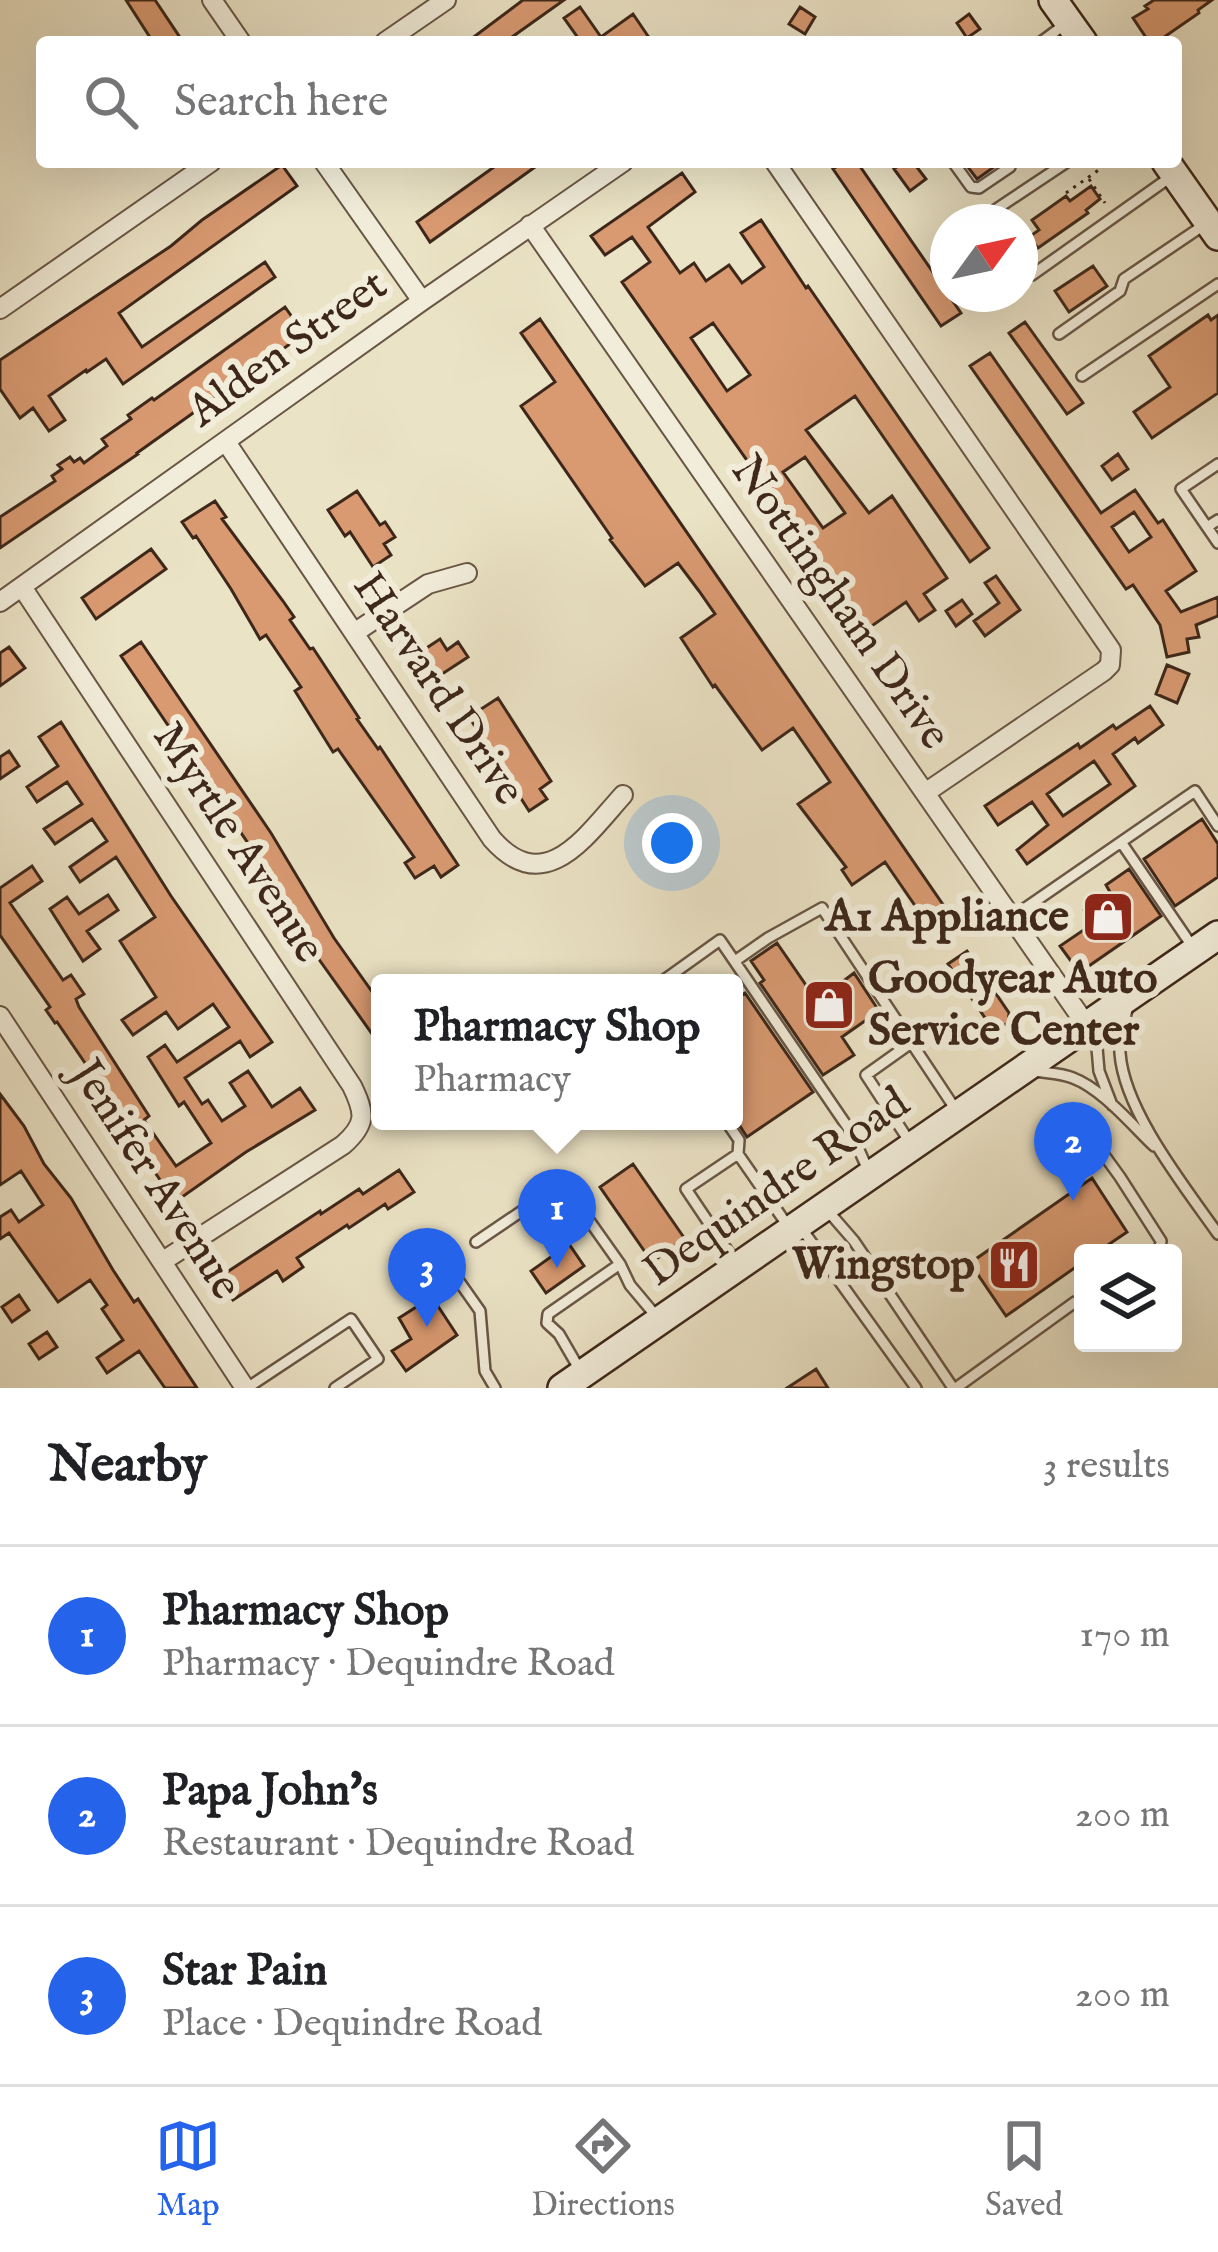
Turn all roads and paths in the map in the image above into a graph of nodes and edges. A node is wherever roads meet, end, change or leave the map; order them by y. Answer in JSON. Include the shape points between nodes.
{"nodes":[{"id":1,"x":212,"y":0,"type":"edge"},
{"id":2,"x":446,"y":0,"type":"edge"},
{"id":3,"x":237,"y":36,"type":"edge"},
{"id":4,"x":394,"y":36,"type":"edge"},
{"id":5,"x":202,"y":168,"type":"edge"},
{"id":6,"x":328,"y":168,"type":"edge"},
{"id":7,"x":614,"y":168,"type":"edge"},
{"id":8,"x":779,"y":168,"type":"edge"},
{"id":9,"x":957,"y":168,"type":"edge"},
{"id":10,"x":1009,"y":168,"type":"edge"},
{"id":11,"x":1058,"y":168,"type":"edge"},
{"id":12,"x":1102,"y":168,"type":"edge"},
{"id":13,"x":1170,"y":168,"type":"edge"},
{"id":14,"x":1088,"y":178,"type":"junction"},
{"id":15,"x":1066,"y":193,"type":"dead end"},
{"id":16,"x":1105,"y":203,"type":"dead end"},
{"id":17,"x":1003,"y":204,"type":"edge"},
{"id":18,"x":530,"y":225,"type":"junction"},
{"id":19,"x":1213,"y":229,"type":"edge"},
{"id":20,"x":1038,"y":269,"type":"edge"},
{"id":21,"x":1218,"y":284,"type":"edge"},
{"id":22,"x":422,"y":301,"type":"junction"},
{"id":23,"x":0,"y":308,"type":"edge"},
{"id":24,"x":1059,"y":334,"type":"dead end"},
{"id":25,"x":1082,"y":376,"type":"dead end"},
{"id":26,"x":226,"y":442,"type":"junction"},
{"id":27,"x":1218,"y":464,"type":"edge"},
{"id":28,"x":1218,"y":520,"type":"edge"},
{"id":29,"x":1208,"y":527,"type":"junction"},
{"id":30,"x":1218,"y":543,"type":"edge"},
{"id":31,"x":467,"y":573,"type":"dead end"},
{"id":32,"x":22,"y":587,"type":"junction"},
{"id":33,"x":0,"y":602,"type":"edge"},
{"id":34,"x":354,"y":632,"type":"junction"},
{"id":35,"x":925,"y":794,"type":"junction"},
{"id":36,"x":623,"y":795,"type":"dead end"},
{"id":37,"x":1218,"y":826,"type":"edge"},
{"id":38,"x":1120,"y":842,"type":"junction"},
{"id":39,"x":1011,"y":918,"type":"junction"},
{"id":40,"x":1207,"y":943,"type":"edge"},
{"id":41,"x":735,"y":961,"type":"junction"},
{"id":42,"x":672,"y":974,"type":"edge"},
{"id":43,"x":1131,"y":995,"type":"junction"},
{"id":44,"x":0,"y":1016,"type":"edge"},
{"id":45,"x":1087,"y":1026,"type":"junction"},
{"id":46,"x":911,"y":1043,"type":"junction"},
{"id":47,"x":1023,"y":1070,"type":"junction"},
{"id":48,"x":1112,"y":1105,"type":"junction"},
{"id":49,"x":959,"y":1114,"type":"junction"},
{"id":50,"x":732,"y":1130,"type":"edge"},
{"id":51,"x":1073,"y":1141,"type":"dead end"},
{"id":52,"x":912,"y":1147,"type":"junction"},
{"id":53,"x":738,"y":1154,"type":"junction"},
{"id":54,"x":1162,"y":1155,"type":"junction"},
{"id":55,"x":870,"y":1175,"type":"junction"},
{"id":56,"x":825,"y":1207,"type":"junction"},
{"id":57,"x":795,"y":1227,"type":"junction"},
{"id":58,"x":1218,"y":1234,"type":"edge"},
{"id":59,"x":476,"y":1243,"type":"dead end"},
{"id":60,"x":1160,"y":1244,"type":"edge"},
{"id":61,"x":163,"y":1262,"type":"junction"},
{"id":62,"x":620,"y":1264,"type":"junction"},
{"id":63,"x":738,"y":1266,"type":"junction"},
{"id":64,"x":449,"y":1267,"type":"dead end"},
{"id":65,"x":1074,"y":1303,"type":"edge"},
{"id":66,"x":660,"y":1320,"type":"junction"},
{"id":67,"x":572,"y":1381,"type":"edge"},
{"id":68,"x":246,"y":1388,"type":"edge"},
{"id":69,"x":335,"y":1388,"type":"edge"},
{"id":70,"x":495,"y":1388,"type":"edge"},
{"id":71,"x":916,"y":1388,"type":"edge"},
{"id":72,"x":955,"y":1388,"type":"edge"}],
"edges":[{"from":1,"to":3,"type":"street"},
{"from":2,"to":4,"type":"street"},
{"from":5,"to":23,"type":"street"},
{"from":6,"to":22,"type":"street"},
{"from":7,"to":18,"type":"street","name":"Alden Street"},
{"from":8,"to":35,"type":"street","via":[[1111,650],[1104,671]]},
{"from":9,"to":10,"type":"lane","via":[[979,188]]},
{"from":11,"to":17,"type":"lane"},
{"from":12,"to":14,"type":"path"},
{"from":13,"to":19,"type":"main road"},
{"from":13,"to":20,"type":"lane"},
{"from":14,"to":15,"type":"path"},
{"from":14,"to":16,"type":"path"},
{"from":18,"to":22,"type":"street","name":"Alden Street"},
{"from":18,"to":35,"type":"street","name":"Nottingham Drive"},
{"from":19,"to":24,"type":"lane","via":[[1124,279],[1120,291]]},
{"from":21,"to":25,"type":"lane"},
{"from":22,"to":26,"type":"street","name":"Alden Street"},
{"from":26,"to":32,"type":"street","name":"Alden Street"},
{"from":26,"to":34,"type":"street","name":"Harvard Drive"},
{"from":27,"to":29,"type":"lane","via":[[1181,489]]},
{"from":28,"to":29,"type":"lane"},
{"from":29,"to":30,"type":"lane"},
{"from":31,"to":34,"type":"street","via":[[428,584]]},
{"from":32,"to":33,"type":"street","name":"Alden Street"},
{"from":32,"to":61,"type":"street","name":"Myrtle Avenue","via":[[360,1101],[358,1132],[343,1145]]},
{"from":34,"to":36,"type":"street","name":"Harvard Drive","via":[[506,855],[524,865],[556,859]]},
{"from":35,"to":39,"type":"street","name":"Nottingham Drive"},
{"from":37,"to":38,"type":"lane","via":[[1195,791]]},
{"from":38,"to":39,"type":"lane"},
{"from":38,"to":40,"type":"lane"},
{"from":39,"to":45,"type":"street","name":"Nottingham Drive"},
{"from":40,"to":43,"type":"main road","name":"Dequindre Road"},
{"from":41,"to":42,"type":"lane","via":[[720,940]]},
{"from":41,"to":46,"type":"lane","via":[[822,908]]},
{"from":41,"to":55,"type":"lane","via":[[851,1132]]},
{"from":43,"to":45,"type":"main road","name":"Dequindre Road"},
{"from":43,"to":54,"type":"lane","via":[[1121,1061]]},
{"from":44,"to":61,"type":"street","name":"Jenifer Avenue"},
{"from":45,"to":47,"type":"main road","name":"Dequindre Road"},
{"from":45,"to":48,"type":"lane"},
{"from":46,"to":49,"type":"lane"},
{"from":46,"to":52,"type":"lane","via":[[866,1075]]},
{"from":47,"to":48,"type":"lane","via":[[1067,1075]]},
{"from":47,"to":49,"type":"main road","name":"Dequindre Road"},
{"from":48,"to":54,"type":"lane"},
{"from":49,"to":52,"type":"main road","name":"Dequindre Road"},
{"from":50,"to":53,"type":"lane"},
{"from":51,"to":60,"type":"lane","via":[[1090,1137]]},
{"from":52,"to":55,"type":"main road","name":"Dequindre Road"},
{"from":53,"to":57,"type":"lane"},
{"from":53,"to":63,"type":"lane","via":[[686,1189]]},
{"from":54,"to":58,"type":"lane"},
{"from":55,"to":56,"type":"main road","name":"Dequindre Road"},
{"from":56,"to":57,"type":"main road","name":"Dequindre Road"},
{"from":56,"to":72,"type":"lane"},
{"from":57,"to":63,"type":"main road","name":"Dequindre Road"},
{"from":57,"to":71,"type":"lane"},
{"from":59,"to":62,"type":"lane","via":[[563,1188]]},
{"from":61,"to":68,"type":"street","name":"Jenifer Avenue"},
{"from":62,"to":66,"type":"lane"},
{"from":62,"to":67,"type":"lane","via":[[548,1314]]},
{"from":63,"to":66,"type":"main road","name":"Dequindre Road"},
{"from":64,"to":70,"type":"lane","via":[[480,1311],[485,1371]]},
{"from":65,"to":72,"type":"lane"},
{"from":66,"to":67,"type":"main road","name":"Dequindre Road"},
{"from":68,"to":69,"type":"lane","via":[[351,1319],[378,1359]]}]}
